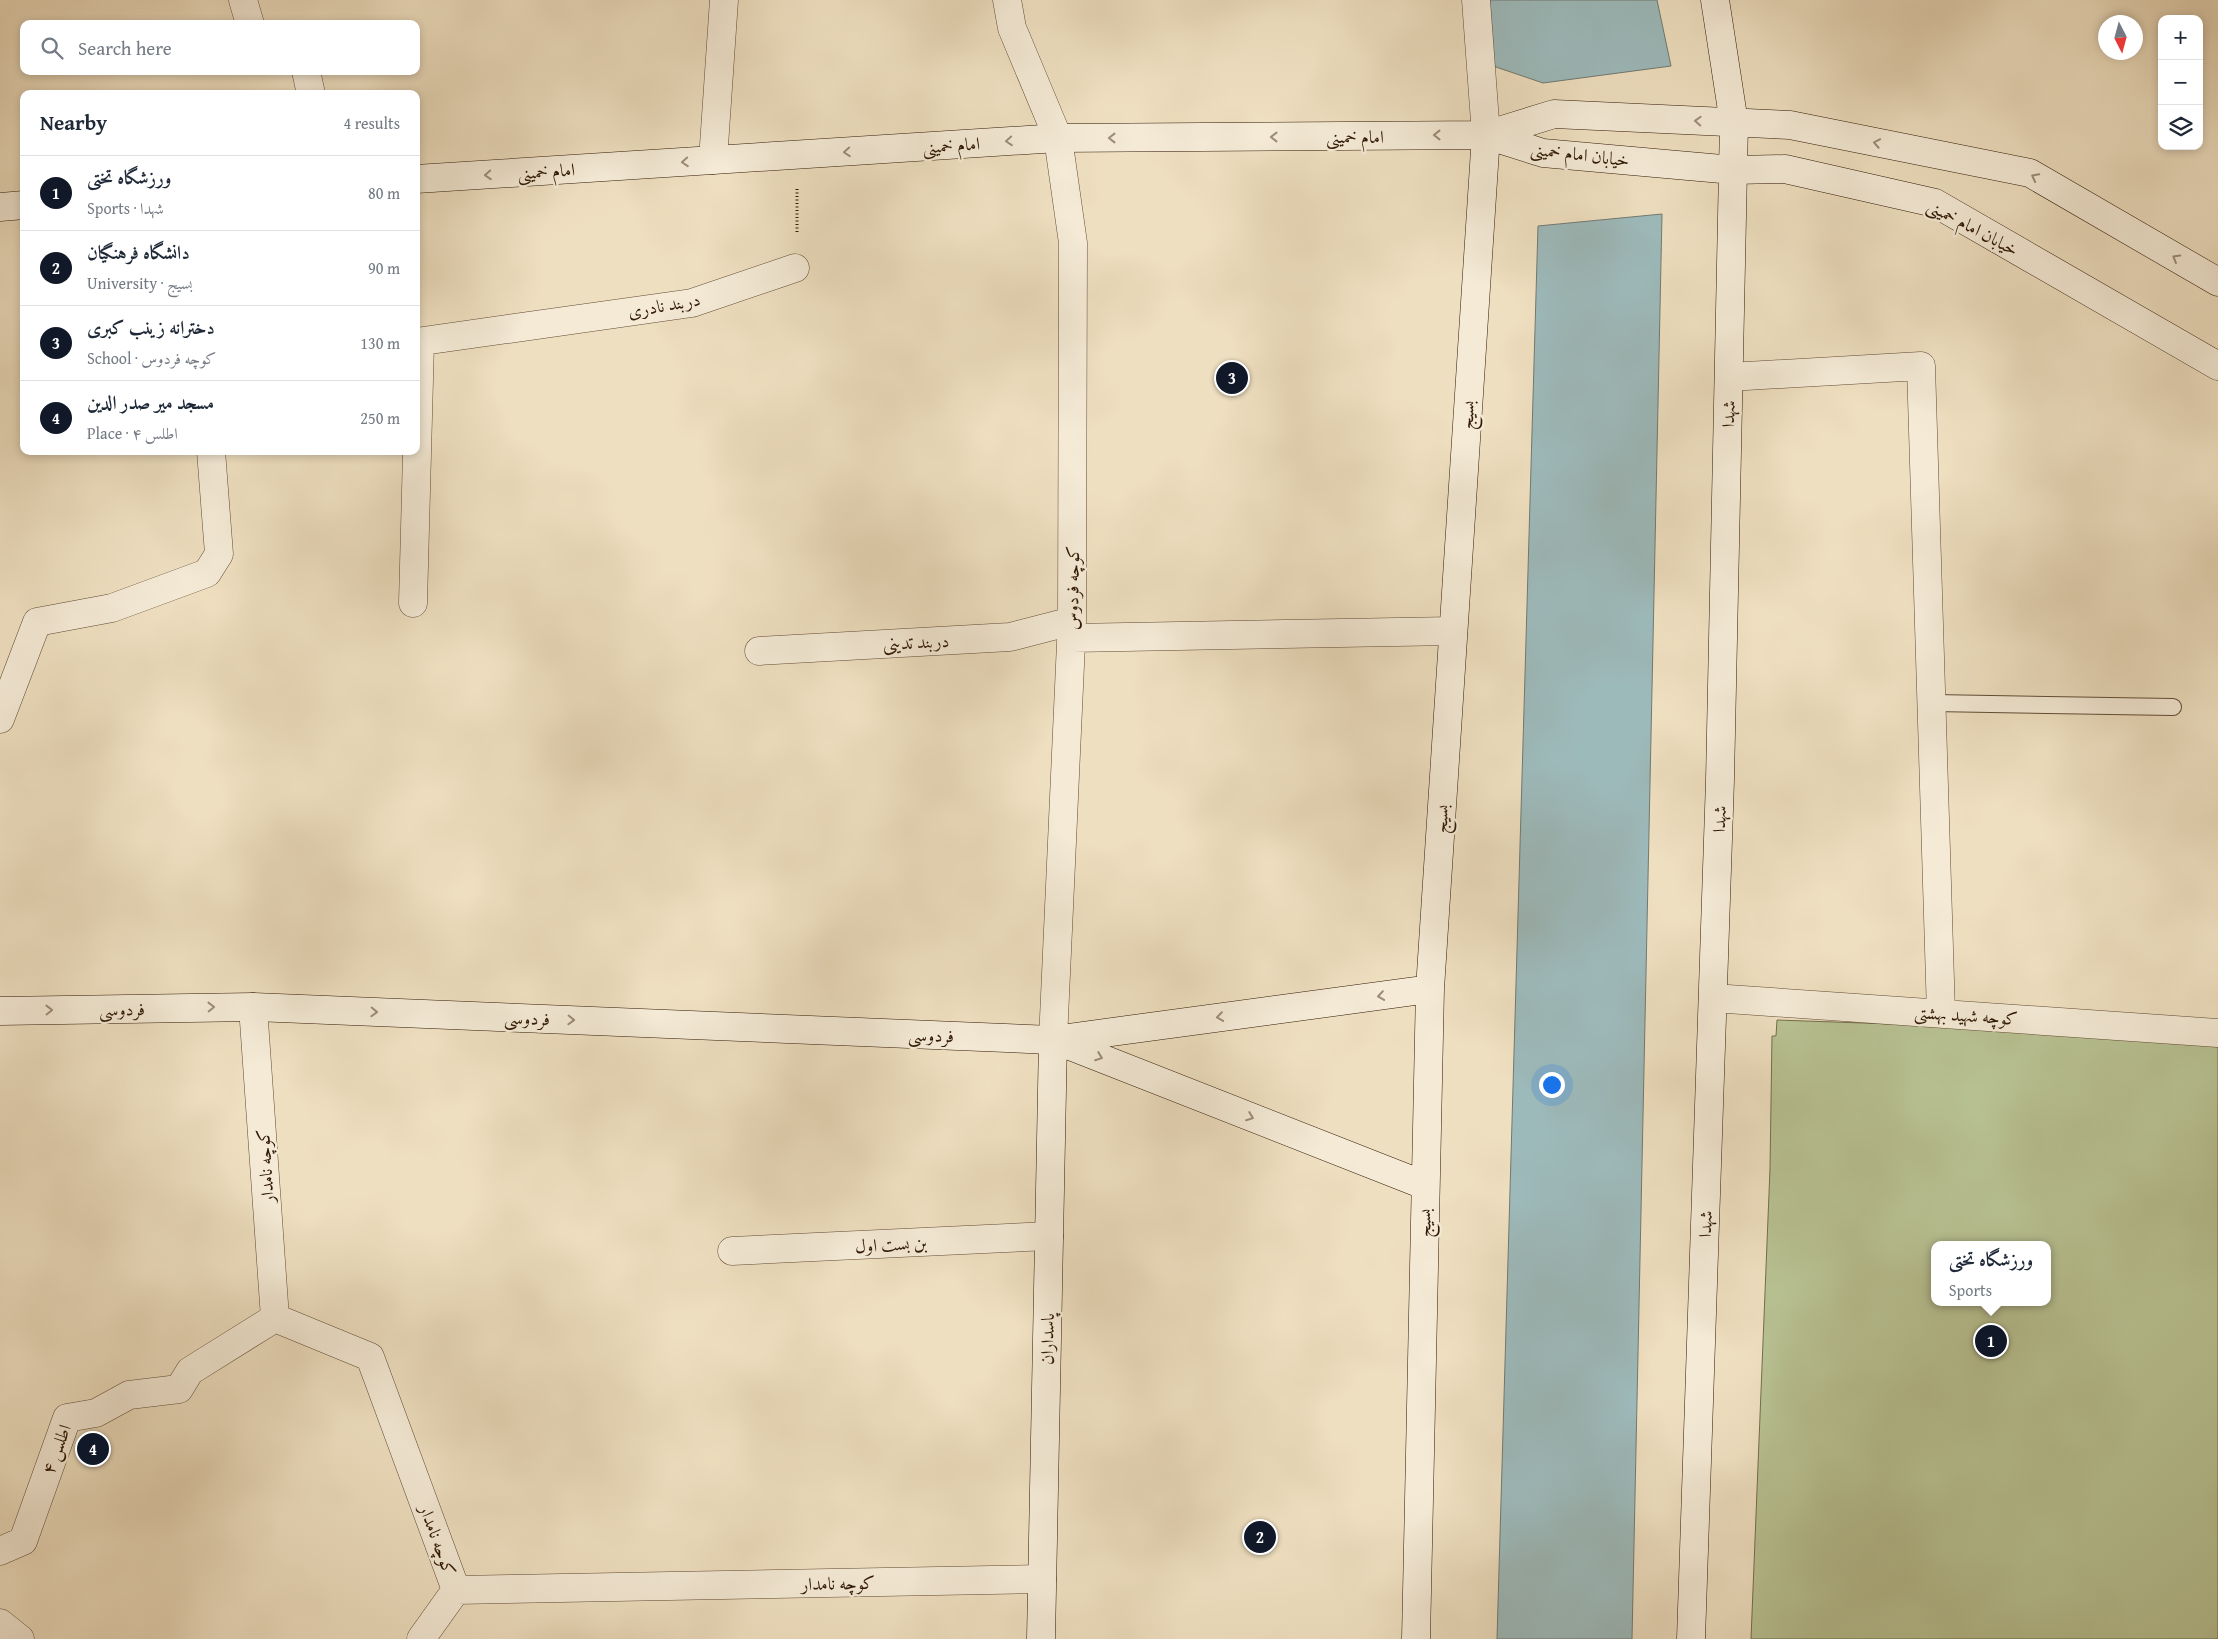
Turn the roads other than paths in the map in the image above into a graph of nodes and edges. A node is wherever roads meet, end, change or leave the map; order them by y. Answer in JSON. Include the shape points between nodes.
{"nodes":[{"id":1,"x":243,"y":0,"type":"edge"},
{"id":2,"x":724,"y":0,"type":"edge"},
{"id":3,"x":1007,"y":0,"type":"edge"},
{"id":4,"x":1476,"y":0,"type":"edge"},
{"id":5,"x":1715,"y":0,"type":"edge"},
{"id":6,"x":249,"y":20,"type":"edge"},
{"id":7,"x":307,"y":75,"type":"edge"},
{"id":8,"x":309,"y":90,"type":"edge"},
{"id":9,"x":1734,"y":123,"type":"junction"},
{"id":10,"x":1486,"y":135,"type":"junction"},
{"id":11,"x":1058,"y":138,"type":"junction"},
{"id":12,"x":713,"y":160,"type":"junction"},
{"id":13,"x":1733,"y":170,"type":"junction"},
{"id":14,"x":420,"y":180,"type":"edge"},
{"id":15,"x":20,"y":205,"type":"edge"},
{"id":16,"x":0,"y":206,"type":"edge"},
{"id":17,"x":795,"y":268,"type":"road end"},
{"id":18,"x":2218,"y":282,"type":"edge"},
{"id":19,"x":420,"y":342,"type":"edge"},
{"id":20,"x":2218,"y":366,"type":"edge"},
{"id":21,"x":1729,"y":377,"type":"junction"},
{"id":22,"x":211,"y":455,"type":"edge"},
{"id":23,"x":416,"y":455,"type":"edge"},
{"id":24,"x":413,"y":603,"type":"dead end"},
{"id":25,"x":1072,"y":630,"type":"junction"},
{"id":26,"x":1453,"y":631,"type":"junction"},
{"id":27,"x":759,"y":651,"type":"dead end"},
{"id":28,"x":1932,"y":704,"type":"junction"},
{"id":29,"x":2172,"y":707,"type":"dead end"},
{"id":30,"x":0,"y":718,"type":"edge"},
{"id":31,"x":1430,"y":989,"type":"junction"},
{"id":32,"x":1713,"y":998,"type":"junction"},
{"id":33,"x":254,"y":1007,"type":"junction"},
{"id":34,"x":0,"y":1011,"type":"edge"},
{"id":35,"x":1942,"y":1013,"type":"junction"},
{"id":36,"x":2218,"y":1032,"type":"edge"},
{"id":37,"x":1053,"y":1040,"type":"junction"},
{"id":38,"x":1424,"y":1185,"type":"junction"},
{"id":39,"x":1049,"y":1236,"type":"junction"},
{"id":40,"x":732,"y":1251,"type":"dead end"},
{"id":41,"x":276,"y":1318,"type":"junction"},
{"id":42,"x":0,"y":1551,"type":"edge"},
{"id":43,"x":1042,"y":1579,"type":"junction"},
{"id":44,"x":456,"y":1590,"type":"junction"},
{"id":45,"x":0,"y":1623,"type":"edge"},
{"id":46,"x":20,"y":1639,"type":"edge"},
{"id":47,"x":421,"y":1639,"type":"edge"},
{"id":48,"x":1041,"y":1639,"type":"edge"},
{"id":49,"x":1416,"y":1639,"type":"edge"},
{"id":50,"x":1691,"y":1639,"type":"edge"}],
"edges":[{"from":1,"to":6,"type":"street"},
{"from":2,"to":12,"type":"street"},
{"from":3,"to":11,"type":"street","name":"کوچه فردوس","via":[[1012,28]]},
{"from":4,"to":10,"type":"street","name":"بسیج"},
{"from":5,"to":9,"type":"street","name":"شهدا"},
{"from":7,"to":8,"type":"street"},
{"from":9,"to":10,"type":"street","name":"خیابان امام خمینی","one_way":true,"via":[[1554,114]]},
{"from":9,"to":13,"type":"street","name":"شهدا"},
{"from":18,"to":9,"type":"street","name":"خیابان امام خمینی","one_way":true,"via":[[2030,173],[1790,125]]},
{"from":10,"to":11,"type":"street","name":"امام خمینی","one_way":true},
{"from":10,"to":13,"type":"street","name":"خیابان امام خمینی","via":[[1543,153]]},
{"from":10,"to":26,"type":"street","name":"بسیج"},
{"from":11,"to":12,"type":"street","name":"امام خمینی","one_way":true},
{"from":11,"to":25,"type":"street","name":"کوچه فردوس","via":[[1073,243]]},
{"from":12,"to":14,"type":"street","name":"امام خمینی","one_way":true},
{"from":13,"to":20,"type":"street","name":"خیابان امام خمینی","via":[[1785,169],[1935,203]]},
{"from":13,"to":21,"type":"street","name":"شهدا"},
{"from":15,"to":16,"type":"street"},
{"from":17,"to":19,"type":"street","name":"دربند نادری","via":[[692,303]]},
{"from":21,"to":28,"type":"street","via":[[1921,366]]},
{"from":21,"to":32,"type":"street","name":"شهدا"},
{"from":22,"to":30,"type":"street","via":[[219,554],[207,573],[112,608],[37,622]]},
{"from":23,"to":24,"type":"street"},
{"from":25,"to":26,"type":"street","name":"دربند تدینی"},
{"from":25,"to":27,"type":"street","name":"دربند تدینی","via":[[1010,637]]},
{"from":25,"to":37,"type":"street","name":"کوچه فردوس"},
{"from":26,"to":31,"type":"street","name":"بسیج"},
{"from":28,"to":29,"type":"lane"},
{"from":28,"to":35,"type":"street"},
{"from":31,"to":37,"type":"street","one_way":true},
{"from":31,"to":38,"type":"street","name":"بسیج"},
{"from":32,"to":35,"type":"street","name":"کوچه شهید بهشتی"},
{"from":32,"to":50,"type":"street","name":"شهدا"},
{"from":34,"to":33,"type":"street","name":"فردوسی","one_way":true},
{"from":33,"to":37,"type":"street","name":"فردوسی","one_way":true},
{"from":33,"to":41,"type":"street","name":"کوچه نامدار"},
{"from":35,"to":36,"type":"street","name":"کوچه شهید بهشتی"},
{"from":37,"to":38,"type":"street","one_way":true},
{"from":37,"to":39,"type":"street","name":"پاسداران"},
{"from":38,"to":49,"type":"street","name":"بسیج"},
{"from":39,"to":40,"type":"street","name":"بن بست اول"},
{"from":39,"to":43,"type":"street","name":"پاسداران"},
{"from":41,"to":42,"type":"street","name":"اطلس ۴","via":[[190,1371],[179,1390],[129,1395],[96,1413],[67,1418],[23,1540]]},
{"from":41,"to":44,"type":"street","name":"کوچه نامدار","via":[[370,1356]]},
{"from":43,"to":44,"type":"street","name":"کوچه نامدار"},
{"from":43,"to":48,"type":"street","name":"پاسداران"},
{"from":44,"to":47,"type":"street"},
{"from":45,"to":46,"type":"street"}]}
